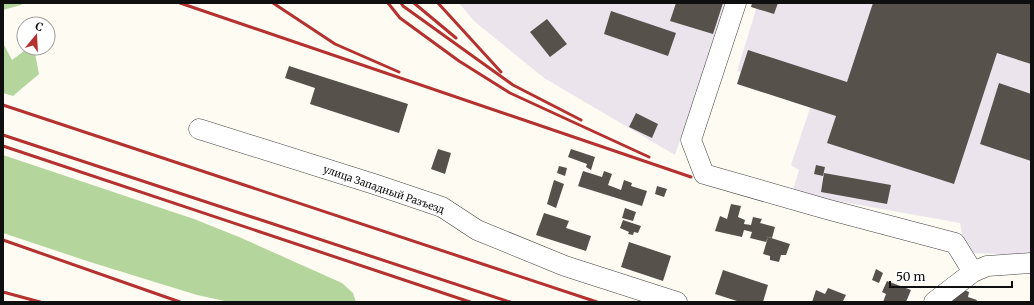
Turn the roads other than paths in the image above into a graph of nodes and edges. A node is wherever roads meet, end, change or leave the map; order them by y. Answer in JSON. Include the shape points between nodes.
{"nodes":[{"id":1,"x":736,"y":3,"type":"edge"},
{"id":2,"x":199,"y":129,"type":"dead end"},
{"id":3,"x":1031,"y":263,"type":"edge"},
{"id":4,"x":973,"y":272,"type":"junction"},
{"id":5,"x":677,"y":302,"type":"edge"},
{"id":6,"x":934,"y":302,"type":"edge"}],
"edges":[{"from":1,"to":4,"type":"street","via":[[691,140],[704,174],[955,243]]},
{"from":2,"to":5,"type":"street","name":"улица Западный Разъезд","via":[[442,207],[477,230],[565,266]]},
{"from":3,"to":4,"type":"street","via":[[987,266]]},
{"from":4,"to":6,"type":"street"}]}
